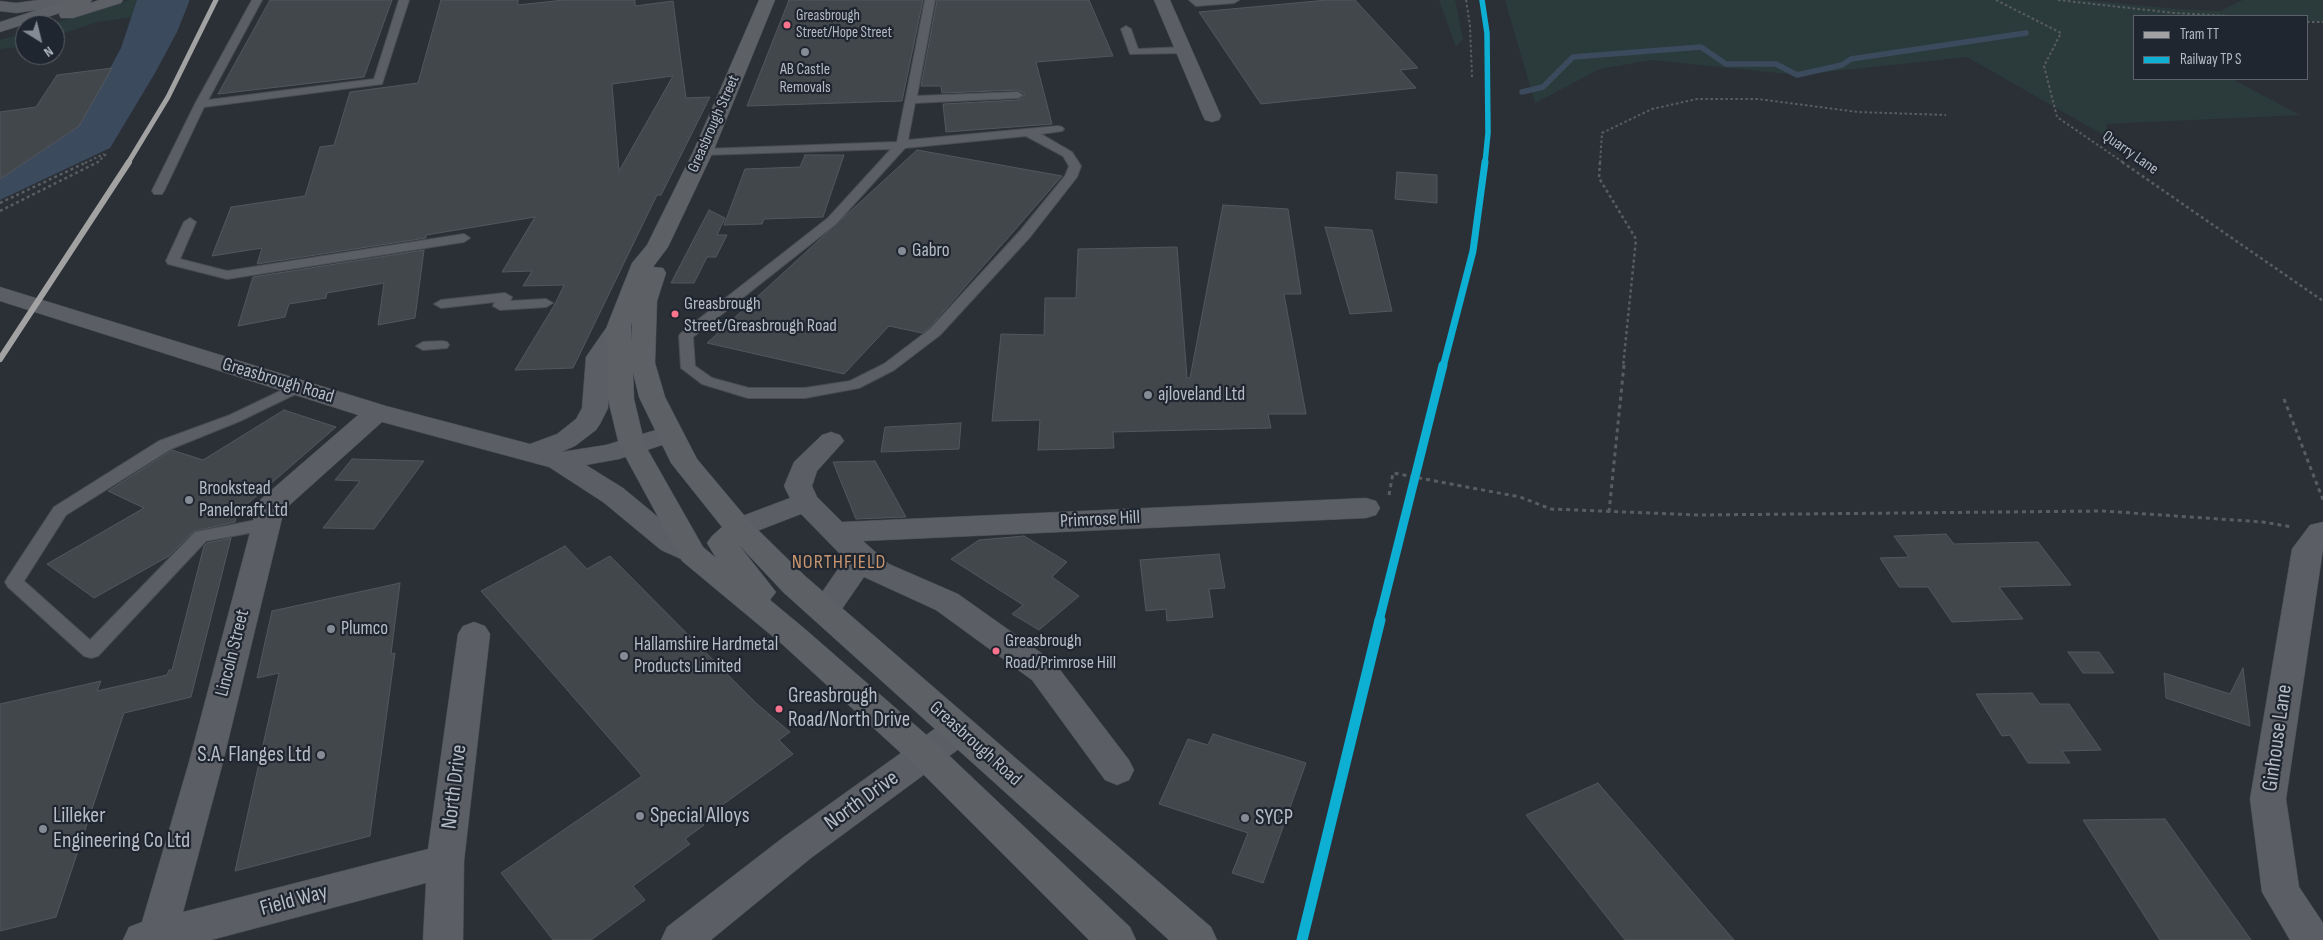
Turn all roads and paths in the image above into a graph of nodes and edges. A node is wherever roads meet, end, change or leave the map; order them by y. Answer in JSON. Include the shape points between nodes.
{"nodes":[{"id":1,"x":72,"y":0,"type":"edge"},
{"id":2,"x":84,"y":0,"type":"edge"},
{"id":3,"x":114,"y":0,"type":"edge"},
{"id":4,"x":257,"y":0,"type":"edge"},
{"id":5,"x":404,"y":0,"type":"edge"},
{"id":6,"x":767,"y":0,"type":"edge"},
{"id":7,"x":930,"y":0,"type":"edge"},
{"id":8,"x":1162,"y":0,"type":"edge"},
{"id":9,"x":1194,"y":0,"type":"edge"},
{"id":10,"x":1234,"y":0,"type":"edge"},
{"id":11,"x":1466,"y":0,"type":"edge"},
{"id":12,"x":1996,"y":0,"type":"edge"},
{"id":13,"x":2058,"y":0,"type":"edge"},
{"id":14,"x":0,"y":6,"type":"edge"},
{"id":15,"x":2226,"y":15,"type":"edge"},
{"id":16,"x":65,"y":16,"type":"edge"},
{"id":17,"x":2308,"y":22,"type":"edge"},
{"id":18,"x":2323,"y":22,"type":"edge"},
{"id":19,"x":0,"y":27,"type":"edge"},
{"id":20,"x":1126,"y":28,"type":"dead end"},
{"id":21,"x":15,"y":31,"type":"edge"},
{"id":22,"x":0,"y":36,"type":"edge"},
{"id":23,"x":1183,"y":50,"type":"junction"},
{"id":24,"x":1472,"y":77,"type":"dead end"},
{"id":25,"x":1018,"y":95,"type":"dead end"},
{"id":26,"x":911,"y":100,"type":"junction"},
{"id":27,"x":200,"y":104,"type":"junction"},
{"id":28,"x":1946,"y":114,"type":"dead end"},
{"id":29,"x":1212,"y":116,"type":"dead end"},
{"id":30,"x":1058,"y":129,"type":"dead end"},
{"id":31,"x":1028,"y":132,"type":"junction"},
{"id":32,"x":902,"y":144,"type":"junction"},
{"id":33,"x":702,"y":152,"type":"junction"},
{"id":34,"x":158,"y":191,"type":"dead end"},
{"id":35,"x":0,"y":203,"type":"edge"},
{"id":36,"x":0,"y":211,"type":"edge"},
{"id":37,"x":190,"y":222,"type":"dead end"},
{"id":38,"x":464,"y":238,"type":"dead end"},
{"id":39,"x":657,"y":247,"type":"junction"},
{"id":40,"x":4,"y":295,"type":"edge"},
{"id":41,"x":2323,"y":301,"type":"edge"},
{"id":42,"x":546,"y":303,"type":"dead end"},
{"id":43,"x":441,"y":304,"type":"dead end"},
{"id":44,"x":619,"y":326,"type":"junction"},
{"id":45,"x":442,"y":345,"type":"dead end"},
{"id":46,"x":423,"y":346,"type":"dead end"},
{"id":47,"x":646,"y":375,"type":"junction"},
{"id":48,"x":298,"y":388,"type":"junction"},
{"id":49,"x":2284,"y":399,"type":"dead end"},
{"id":50,"x":377,"y":412,"type":"junction"},
{"id":51,"x":669,"y":434,"type":"junction"},
{"id":52,"x":831,"y":441,"type":"dead end"},
{"id":53,"x":632,"y":445,"type":"junction"},
{"id":54,"x":531,"y":454,"type":"junction"},
{"id":55,"x":559,"y":460,"type":"junction"},
{"id":56,"x":806,"y":502,"type":"junction"},
{"id":57,"x":1377,"y":503,"type":"joint"},
{"id":58,"x":1609,"y":512,"type":"junction"},
{"id":59,"x":2322,"y":521,"type":"edge"},
{"id":60,"x":266,"y":524,"type":"junction"},
{"id":61,"x":739,"y":528,"type":"junction"},
{"id":62,"x":835,"y":532,"type":"junction"},
{"id":63,"x":692,"y":554,"type":"junction"},
{"id":64,"x":862,"y":558,"type":"junction"},
{"id":65,"x":824,"y":611,"type":"junction"},
{"id":66,"x":474,"y":634,"type":"dead end"},
{"id":67,"x":794,"y":637,"type":"junction"},
{"id":68,"x":959,"y":730,"type":"junction"},
{"id":69,"x":926,"y":755,"type":"junction"},
{"id":70,"x":1117,"y":770,"type":"dead end"},
{"id":71,"x":445,"y":861,"type":"junction"},
{"id":72,"x":150,"y":938,"type":"edge"},
{"id":73,"x":443,"y":940,"type":"edge"},
{"id":74,"x":681,"y":940,"type":"edge"},
{"id":75,"x":1116,"y":940,"type":"edge"},
{"id":76,"x":1197,"y":940,"type":"edge"},
{"id":77,"x":2312,"y":940,"type":"edge"}],
"edges":[{"from":1,"to":14,"type":"street","via":[[16,8]]},
{"from":2,"to":19,"type":"main road"},
{"from":3,"to":16,"type":"main road"},
{"from":4,"to":27,"type":"lane"},
{"from":5,"to":27,"type":"lane","via":[[378,82]]},
{"from":6,"to":33,"type":"main road","name":"Greasbrough Street"},
{"from":7,"to":26,"type":"lane"},
{"from":8,"to":23,"type":"street"},
{"from":9,"to":10,"type":"lane","via":[[1196,3]]},
{"from":11,"to":24,"type":"path"},
{"from":12,"to":41,"type":"path","name":"Quarry Lane","via":[[2061,33],[2044,66],[2057,117]]},
{"from":13,"to":15,"type":"path","via":[[2174,13]]},
{"from":17,"to":18,"type":"path"},
{"from":20,"to":23,"type":"lane","via":[[1134,52]]},
{"from":21,"to":22,"type":"main road"},
{"from":23,"to":29,"type":"street"},
{"from":25,"to":26,"type":"lane"},
{"from":26,"to":32,"type":"lane"},
{"from":27,"to":34,"type":"lane"},
{"from":28,"to":58,"type":"path","via":[[1858,112],[1758,99],[1697,98],[1652,109],[1602,133],[1599,178],[1636,239]]},
{"from":30,"to":31,"type":"lane"},
{"from":31,"to":32,"type":"lane"},
{"from":31,"to":32,"type":"lane","via":[[1068,154],[1075,166],[1072,177],[1025,234],[935,332],[889,367],[854,385],[804,393],[748,393],[707,381],[688,368],[686,336],[832,221]]},
{"from":32,"to":33,"type":"lane"},
{"from":33,"to":39,"type":"main road","name":"Greasbrough Street"},
{"from":35,"to":36,"type":"path","via":[[106,153],[97,163]]},
{"from":37,"to":38,"type":"lane","via":[[173,261],[228,275]]},
{"from":39,"to":44,"type":"main road","name":"Greasbrough Street","via":[[643,264]]},
{"from":39,"to":47,"type":"main road","name":"Greasbrough Street","via":[[658,264],[646,301],[643,364]]},
{"from":40,"to":48,"type":"street","name":"Greasbrough Road"},
{"from":42,"to":43,"type":"lane","via":[[500,306],[505,296]]},
{"from":44,"to":53,"type":"main road","name":"Greasbrough Street","via":[[621,399]]},
{"from":44,"to":54,"type":"street","name":"Greasbrough Street","via":[[598,357],[595,408],[587,424],[566,440]]},
{"from":45,"to":46,"type":"lane"},
{"from":47,"to":51,"type":"main road","name":"Greasbrough Street"},
{"from":47,"to":53,"type":"main road","via":[[638,394],[648,428]]},
{"from":48,"to":50,"type":"street","name":"Greasbrough Road"},
{"from":48,"to":60,"type":"lane","via":[[235,418],[165,445],[60,511],[14,582],[91,651],[201,536]]},
{"from":49,"to":59,"type":"path"},
{"from":50,"to":54,"type":"street","name":"Greasbrough Road"},
{"from":50,"to":60,"type":"street","name":"Lincoln Street","via":[[270,506]]},
{"from":51,"to":53,"type":"street","name":"Greasbrough Road"},
{"from":51,"to":61,"type":"main road","name":"Greasbrough Road","via":[[684,463]]},
{"from":52,"to":56,"type":"street","via":[[804,468],[798,486]]},
{"from":53,"to":55,"type":"street","name":"Greasbrough Road"},
{"from":53,"to":63,"type":"main road","name":"Greasbrough Road"},
{"from":54,"to":55,"type":"street","name":"Greasbrough Road"},
{"from":55,"to":63,"type":"street","name":"Greasbrough Road","via":[[613,495],[671,543]]},
{"from":56,"to":61,"type":"street"},
{"from":56,"to":62,"type":"street"},
{"from":57,"to":58,"type":"path","via":[[1393,473],[1520,497],[1552,509]]},
{"from":57,"to":62,"type":"street","name":"Primrose Hill"},
{"from":58,"to":59,"type":"path","via":[[1699,515],[2103,511],[2264,522]]},
{"from":59,"to":77,"type":"street","name":"Ginhouse Lane","via":[[2307,549],[2268,799],[2281,892]]},
{"from":60,"to":72,"type":"street","name":"Lincoln Street","via":[[206,762]]},
{"from":61,"to":65,"type":"main road","name":"Greasbrough Road"},
{"from":61,"to":67,"type":"main road","via":[[722,543],[736,564],[781,613]]},
{"from":62,"to":64,"type":"street"},
{"from":63,"to":67,"type":"main road","name":"Greasbrough Road"},
{"from":64,"to":65,"type":"street"},
{"from":64,"to":70,"type":"street","via":[[878,572],[947,602],[1043,671]]},
{"from":65,"to":68,"type":"main road","name":"Greasbrough Road"},
{"from":66,"to":71,"type":"street","name":"North Drive"},
{"from":67,"to":69,"type":"main road","name":"Greasbrough Road"},
{"from":68,"to":69,"type":"street","name":"North Drive"},
{"from":68,"to":76,"type":"main road","name":"Greasbrough Road"},
{"from":69,"to":74,"type":"street","name":"North Drive","via":[[798,847]]},
{"from":69,"to":75,"type":"main road","name":"Greasbrough Road"},
{"from":71,"to":72,"type":"street","name":"Field Way"},
{"from":71,"to":73,"type":"street","name":"North Drive"}]}
